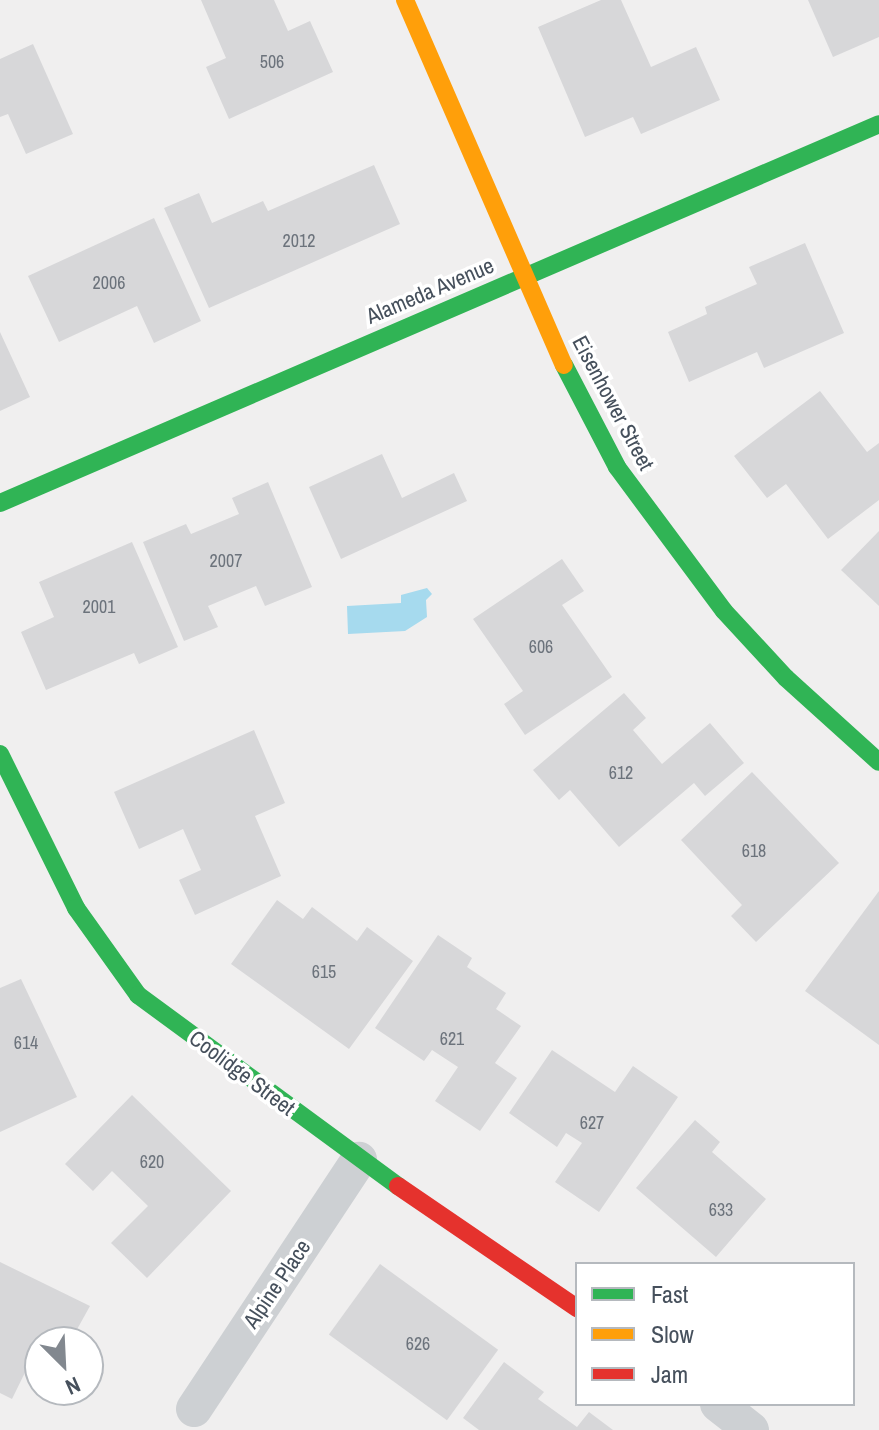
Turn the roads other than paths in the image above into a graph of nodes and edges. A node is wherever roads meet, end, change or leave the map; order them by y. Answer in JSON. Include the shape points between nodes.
{"nodes":[{"id":1,"x":405,"y":0,"type":"edge"},
{"id":2,"x":879,"y":124,"type":"edge"},
{"id":3,"x":525,"y":278,"type":"junction"},
{"id":4,"x":0,"y":503,"type":"edge"},
{"id":5,"x":0,"y":754,"type":"edge"},
{"id":6,"x":879,"y":762,"type":"edge"},
{"id":7,"x":359,"y":1160,"type":"junction"},
{"id":8,"x":575,"y":1307,"type":"edge"},
{"id":9,"x":721,"y":1406,"type":"edge"},
{"id":10,"x":194,"y":1409,"type":"dead end"},
{"id":11,"x":751,"y":1430,"type":"edge"}],
"edges":[{"from":1,"to":3,"type":"street","name":"Eisenhower Street"},
{"from":2,"to":3,"type":"street","name":"Alameda Avenue"},
{"from":3,"to":4,"type":"street","name":"Alameda Avenue"},
{"from":3,"to":6,"type":"street","name":"Eisenhower Street","via":[[597,432],[675,551],[786,678]]},
{"from":5,"to":7,"type":"street","name":"Coolidge Street","via":[[76,908],[138,995]]},
{"from":7,"to":8,"type":"street","name":"Coolidge Street"},
{"from":7,"to":10,"type":"street","name":"Alpine Place"},
{"from":9,"to":11,"type":"street"}]}
